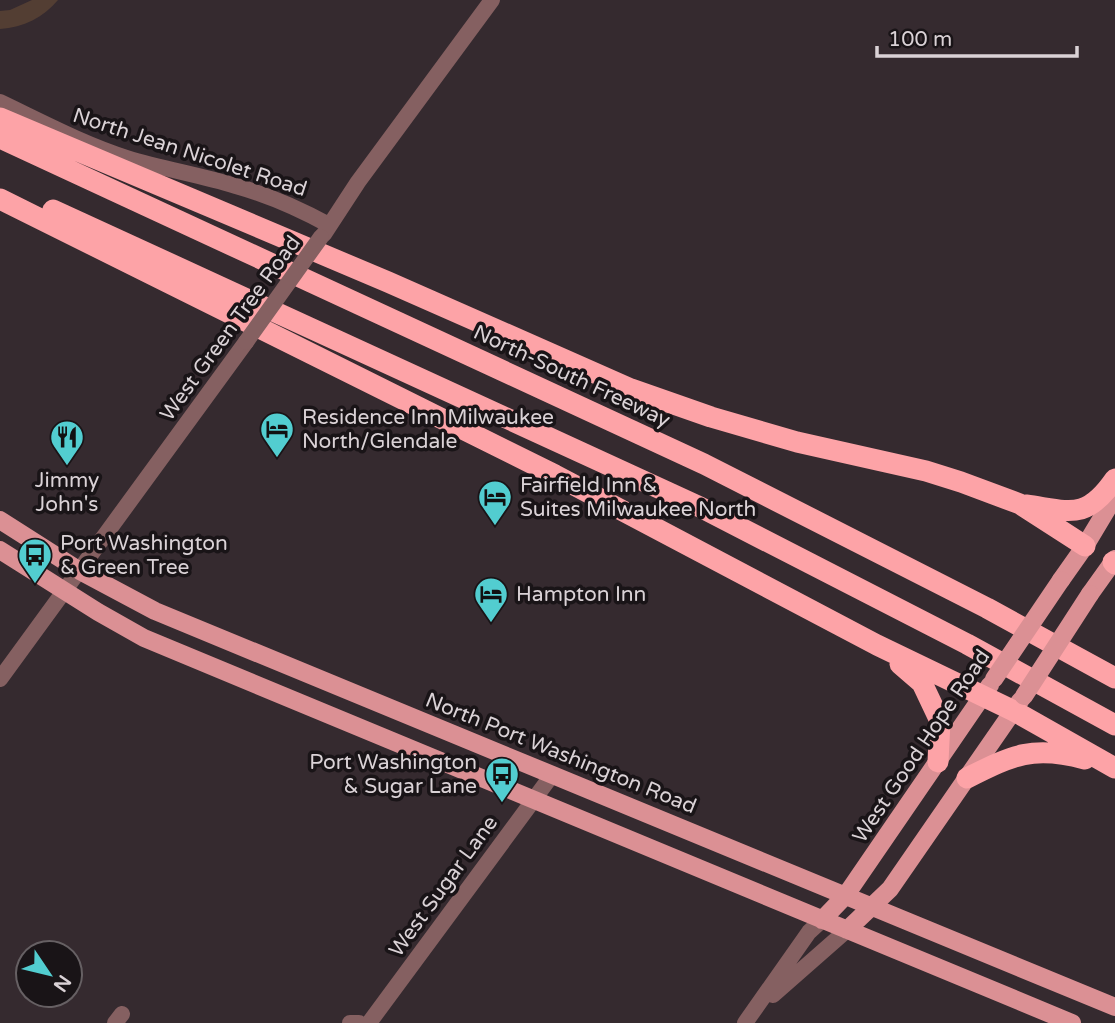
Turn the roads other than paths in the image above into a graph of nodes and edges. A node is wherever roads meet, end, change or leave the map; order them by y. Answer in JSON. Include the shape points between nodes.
{"nodes":[{"id":1,"x":483,"y":3,"type":"edge"},
{"id":2,"x":0,"y":102,"type":"edge"},
{"id":3,"x":0,"y":118,"type":"edge"},
{"id":4,"x":0,"y":138,"type":"edge"},
{"id":5,"x":0,"y":186,"type":"edge"},
{"id":6,"x":0,"y":200,"type":"edge"},
{"id":7,"x":325,"y":231,"type":"junction"},
{"id":8,"x":1115,"y":479,"type":"edge"},
{"id":9,"x":1115,"y":496,"type":"edge"},
{"id":10,"x":1020,"y":504,"type":"junction"},
{"id":11,"x":0,"y":520,"type":"edge"},
{"id":12,"x":1085,"y":546,"type":"junction"},
{"id":13,"x":0,"y":551,"type":"edge"},
{"id":14,"x":1114,"y":562,"type":"edge"},
{"id":15,"x":80,"y":571,"type":"junction"},
{"id":16,"x":64,"y":591,"type":"junction"},
{"id":17,"x":156,"y":611,"type":"junction"},
{"id":18,"x":144,"y":638,"type":"junction"},
{"id":19,"x":877,"y":645,"type":"junction"},
{"id":20,"x":1115,"y":678,"type":"edge"},
{"id":21,"x":0,"y":679,"type":"edge"},
{"id":22,"x":988,"y":688,"type":"junction"},
{"id":23,"x":1019,"y":703,"type":"junction"},
{"id":24,"x":1115,"y":725,"type":"edge"},
{"id":25,"x":450,"y":732,"type":"junction"},
{"id":26,"x":434,"y":759,"type":"junction"},
{"id":27,"x":938,"y":762,"type":"junction"},
{"id":28,"x":1112,"y":766,"type":"edge"},
{"id":29,"x":552,"y":775,"type":"junction"},
{"id":30,"x":967,"y":778,"type":"junction"},
{"id":31,"x":533,"y":800,"type":"junction"},
{"id":32,"x":846,"y":895,"type":"junction"},
{"id":33,"x":874,"y":906,"type":"junction"},
{"id":34,"x":822,"y":920,"type":"junction"},
{"id":35,"x":847,"y":930,"type":"junction"},
{"id":36,"x":965,"y":944,"type":"junction"},
{"id":37,"x":1027,"y":969,"type":"junction"},
{"id":38,"x":951,"y":973,"type":"junction"},
{"id":39,"x":1014,"y":999,"type":"junction"},
{"id":40,"x":1115,"y":1007,"type":"edge"},
{"id":41,"x":749,"y":1018,"type":"edge"},
{"id":42,"x":350,"y":1023,"type":"edge"},
{"id":43,"x":359,"y":1023,"type":"edge"},
{"id":44,"x":369,"y":1023,"type":"edge"},
{"id":45,"x":1072,"y":1023,"type":"edge"}],
"edges":[{"from":1,"to":7,"type":"street","name":"West Green Tree Road"},
{"from":2,"to":7,"type":"street","name":"North Jean Nicolet Road","via":[[112,153],[242,188],[309,213]]},
{"from":3,"to":10,"type":"highway","via":[[651,397],[797,442],[926,471]]},
{"from":4,"to":20,"type":"highway","name":"North-South Freeway","via":[[704,464]]},
{"from":5,"to":24,"type":"highway","via":[[700,507]]},
{"from":6,"to":19,"type":"highway","via":[[555,475]]},
{"from":7,"to":15,"type":"street","name":"West Green Tree Road","bridge":true},
{"from":8,"to":10,"type":"highway","via":[[1087,508],[1067,511]]},
{"from":9,"to":12,"type":"main road","name":"West Good Hope Road"},
{"from":10,"to":12,"type":"highway"},
{"from":11,"to":15,"type":"main road","name":"North Port Washington Road"},
{"from":12,"to":14,"type":"main road"},
{"from":12,"to":22,"type":"main road","name":"West Good Hope Road","bridge":true},
{"from":13,"to":16,"type":"main road"},
{"from":14,"to":23,"type":"main road","name":"West Good Hope Road","bridge":true},
{"from":15,"to":16,"type":"street","name":"West Green Tree Road"},
{"from":15,"to":17,"type":"main road","name":"North Port Washington Road"},
{"from":16,"to":18,"type":"main road"},
{"from":16,"to":21,"type":"street","name":"West Green Tree Road"},
{"from":17,"to":18,"type":"main road"},
{"from":17,"to":25,"type":"main road","name":"North Port Washington Road"},
{"from":18,"to":26,"type":"main road"},
{"from":19,"to":22,"type":"highway"},
{"from":19,"to":27,"type":"highway","via":[[922,683],[940,721]]},
{"from":22,"to":23,"type":"highway"},
{"from":22,"to":27,"type":"main road","name":"West Good Hope Road"},
{"from":23,"to":28,"type":"highway"},
{"from":23,"to":30,"type":"main road","name":"West Good Hope Road"},
{"from":25,"to":26,"type":"main road"},
{"from":25,"to":29,"type":"main road","name":"North Port Washington Road"},
{"from":26,"to":31,"type":"main road"},
{"from":27,"to":32,"type":"main road","name":"West Good Hope Road"},
{"from":28,"to":30,"type":"highway","via":[[1042,751],[1021,754]]},
{"from":29,"to":31,"type":"street","name":"West Sugar Lane"},
{"from":29,"to":32,"type":"main road","name":"North Port Washington Road"},
{"from":30,"to":33,"type":"main road","name":"West Good Hope Road"},
{"from":31,"to":34,"type":"main road"},
{"from":31,"to":44,"type":"street","name":"West Sugar Lane"},
{"from":32,"to":33,"type":"main road","name":"North Port Washington Road"},
{"from":32,"to":34,"type":"main road","name":"West Good Hope Road"},
{"from":33,"to":35,"type":"main road","name":"West Good Hope Road"},
{"from":33,"to":36,"type":"main road","name":"North Port Washington Road"},
{"from":34,"to":35,"type":"main road"},
{"from":34,"to":41,"type":"street","name":"West Good Hope Road"},
{"from":35,"to":38,"type":"main road"},
{"from":35,"to":41,"type":"street","name":"West Good Hope Road"},
{"from":36,"to":37,"type":"main road","name":"North Port Washington Road"},
{"from":36,"to":38,"type":"main road"},
{"from":37,"to":39,"type":"main road"},
{"from":37,"to":40,"type":"main road","name":"North Port Washington Road"},
{"from":38,"to":39,"type":"main road"},
{"from":39,"to":45,"type":"main road"},
{"from":42,"to":43,"type":"street"}]}
